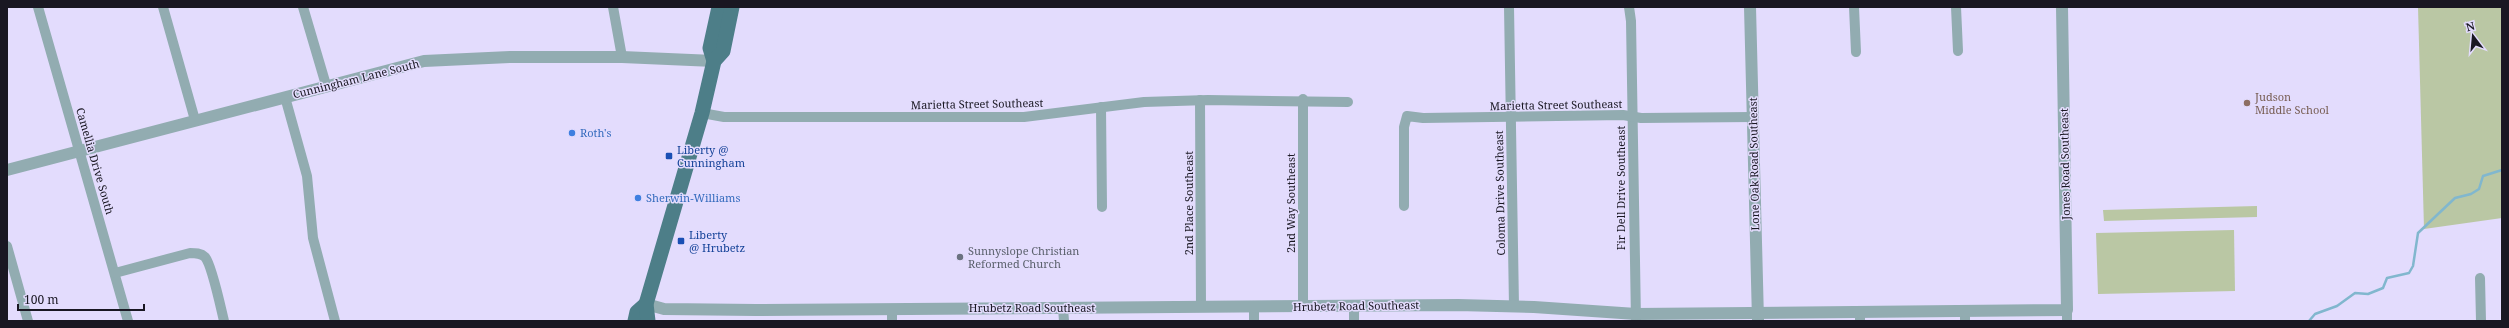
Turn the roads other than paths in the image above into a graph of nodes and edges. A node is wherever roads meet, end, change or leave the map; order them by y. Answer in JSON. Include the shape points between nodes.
{"nodes":[{"id":1,"x":38,"y":7,"type":"edge"},
{"id":2,"x":164,"y":7,"type":"edge"},
{"id":3,"x":304,"y":7,"type":"edge"},
{"id":4,"x":613,"y":7,"type":"edge"},
{"id":5,"x":719,"y":7,"type":"edge"},
{"id":6,"x":732,"y":7,"type":"edge"},
{"id":7,"x":1509,"y":7,"type":"edge"},
{"id":8,"x":1629,"y":7,"type":"edge"},
{"id":9,"x":1750,"y":7,"type":"edge"},
{"id":10,"x":1854,"y":7,"type":"edge"},
{"id":11,"x":1956,"y":7,"type":"edge"},
{"id":12,"x":2062,"y":7,"type":"edge"},
{"id":13,"x":1958,"y":51,"type":"dead end"},
{"id":14,"x":1856,"y":52,"type":"dead end"},
{"id":15,"x":622,"y":57,"type":"junction"},
{"id":16,"x":714,"y":61,"type":"junction"},
{"id":17,"x":326,"y":85,"type":"junction"},
{"id":18,"x":285,"y":97,"type":"junction"},
{"id":19,"x":1303,"y":99,"type":"junction"},
{"id":20,"x":1200,"y":100,"type":"junction"},
{"id":21,"x":1348,"y":102,"type":"dead end"},
{"id":22,"x":1101,"y":107,"type":"junction"},
{"id":23,"x":702,"y":113,"type":"junction"},
{"id":24,"x":1633,"y":116,"type":"junction"},
{"id":25,"x":1753,"y":117,"type":"junction"},
{"id":26,"x":1511,"y":118,"type":"junction"},
{"id":27,"x":195,"y":120,"type":"junction"},
{"id":28,"x":80,"y":150,"type":"junction"},
{"id":29,"x":7,"y":170,"type":"edge"},
{"id":30,"x":1404,"y":206,"type":"dead end"},
{"id":31,"x":1102,"y":207,"type":"dead end"},
{"id":32,"x":7,"y":246,"type":"edge"},
{"id":33,"x":114,"y":273,"type":"junction"},
{"id":34,"x":2480,"y":278,"type":"dead end"},
{"id":35,"x":646,"y":304,"type":"junction"},
{"id":36,"x":1514,"y":306,"type":"junction"},
{"id":37,"x":1201,"y":307,"type":"junction"},
{"id":38,"x":1254,"y":307,"type":"junction"},
{"id":39,"x":1303,"y":307,"type":"junction"},
{"id":40,"x":1354,"y":307,"type":"junction"},
{"id":41,"x":1063,"y":308,"type":"junction"},
{"id":42,"x":892,"y":309,"type":"junction"},
{"id":43,"x":2067,"y":315,"type":"edge"},
{"id":44,"x":1965,"y":316,"type":"edge"},
{"id":45,"x":1636,"y":317,"type":"edge"},
{"id":46,"x":1758,"y":317,"type":"edge"},
{"id":47,"x":1860,"y":317,"type":"edge"},
{"id":48,"x":28,"y":321,"type":"edge"},
{"id":49,"x":128,"y":321,"type":"edge"},
{"id":50,"x":224,"y":321,"type":"edge"},
{"id":51,"x":335,"y":321,"type":"edge"},
{"id":52,"x":635,"y":321,"type":"edge"},
{"id":53,"x":648,"y":321,"type":"edge"},
{"id":54,"x":892,"y":321,"type":"edge"},
{"id":55,"x":1064,"y":321,"type":"edge"},
{"id":56,"x":1254,"y":321,"type":"edge"},
{"id":57,"x":1354,"y":321,"type":"edge"},
{"id":58,"x":2480,"y":321,"type":"edge"}],
"edges":[{"from":1,"to":28,"type":"street","name":"Camellia Drive South"},
{"from":2,"to":27,"type":"street"},
{"from":3,"to":17,"type":"street"},
{"from":4,"to":15,"type":"street"},
{"from":5,"to":16,"type":"main road","via":[[710,48]]},
{"from":6,"to":16,"type":"main road","via":[[723,51]]},
{"from":7,"to":26,"type":"street","name":"Coloma Drive Southeast"},
{"from":8,"to":24,"type":"street","name":"Fir Dell Drive Southeast"},
{"from":9,"to":25,"type":"street","name":"Lone Oak Road Southeast"},
{"from":10,"to":14,"type":"street"},
{"from":11,"to":13,"type":"street"},
{"from":12,"to":43,"type":"street","name":"Jones Road Southeast"},
{"from":15,"to":16,"type":"street","name":"Cunningham Lane South"},
{"from":15,"to":17,"type":"street","name":"Cunningham Lane South","via":[[442,59],[404,65]]},
{"from":16,"to":23,"type":"main road"},
{"from":17,"to":18,"type":"street","name":"Cunningham Lane South"},
{"from":18,"to":27,"type":"street","name":"Cunningham Lane South"},
{"from":18,"to":51,"type":"street","via":[[307,176],[313,238]]},
{"from":19,"to":20,"type":"street","name":"Marietta Street Southeast"},
{"from":19,"to":21,"type":"street","name":"Marietta Street Southeast"},
{"from":19,"to":39,"type":"street","name":"2nd Way Southeast"},
{"from":20,"to":22,"type":"street","name":"Marietta Street Southeast"},
{"from":20,"to":37,"type":"street","name":"2nd Place Southeast"},
{"from":22,"to":23,"type":"street","name":"Marietta Street Southeast","via":[[1024,117],[724,117]]},
{"from":22,"to":31,"type":"street"},
{"from":23,"to":35,"type":"main road"},
{"from":24,"to":25,"type":"street","name":"Marietta Street Southeast"},
{"from":24,"to":26,"type":"street","name":"Marietta Street Southeast"},
{"from":24,"to":45,"type":"street","name":"Fir Dell Drive Southeast"},
{"from":25,"to":46,"type":"street","name":"Lone Oak Road Southeast"},
{"from":26,"to":30,"type":"street","name":"Marietta Street Southeast","via":[[1407,116],[1404,127]]},
{"from":26,"to":36,"type":"street","name":"Coloma Drive Southeast"},
{"from":27,"to":28,"type":"street","name":"Cunningham Lane South"},
{"from":28,"to":29,"type":"street","name":"Cunningham Lane South"},
{"from":28,"to":33,"type":"street","name":"Camellia Drive South"},
{"from":32,"to":48,"type":"street"},
{"from":33,"to":49,"type":"street","name":"Camellia Drive South"},
{"from":33,"to":50,"type":"street","via":[[190,253],[200,254],[206,258]]},
{"from":34,"to":58,"type":"street"},
{"from":35,"to":42,"type":"street","name":"Hrubetz Road Southeast","via":[[664,309]]},
{"from":35,"to":52,"type":"main road","via":[[637,312]]},
{"from":35,"to":53,"type":"main road"},
{"from":36,"to":40,"type":"street","name":"Hrubetz Road Southeast"},
{"from":36,"to":45,"type":"street","name":"Hrubetz Road Southeast"},
{"from":37,"to":38,"type":"street","name":"Hrubetz Road Southeast"},
{"from":37,"to":41,"type":"street","name":"Hrubetz Road Southeast"},
{"from":38,"to":39,"type":"street","name":"Hrubetz Road Southeast"},
{"from":38,"to":56,"type":"street"},
{"from":39,"to":40,"type":"street","name":"Hrubetz Road Southeast"},
{"from":40,"to":57,"type":"street"},
{"from":41,"to":42,"type":"street","name":"Hrubetz Road Southeast"},
{"from":41,"to":55,"type":"street"},
{"from":42,"to":54,"type":"street"},
{"from":43,"to":44,"type":"street","name":"Hrubetz Road Southeast"},
{"from":44,"to":47,"type":"street","name":"Hrubetz Road Southeast"},
{"from":45,"to":46,"type":"street","name":"Hrubetz Road Southeast"},
{"from":46,"to":47,"type":"street","name":"Hrubetz Road Southeast"}]}
